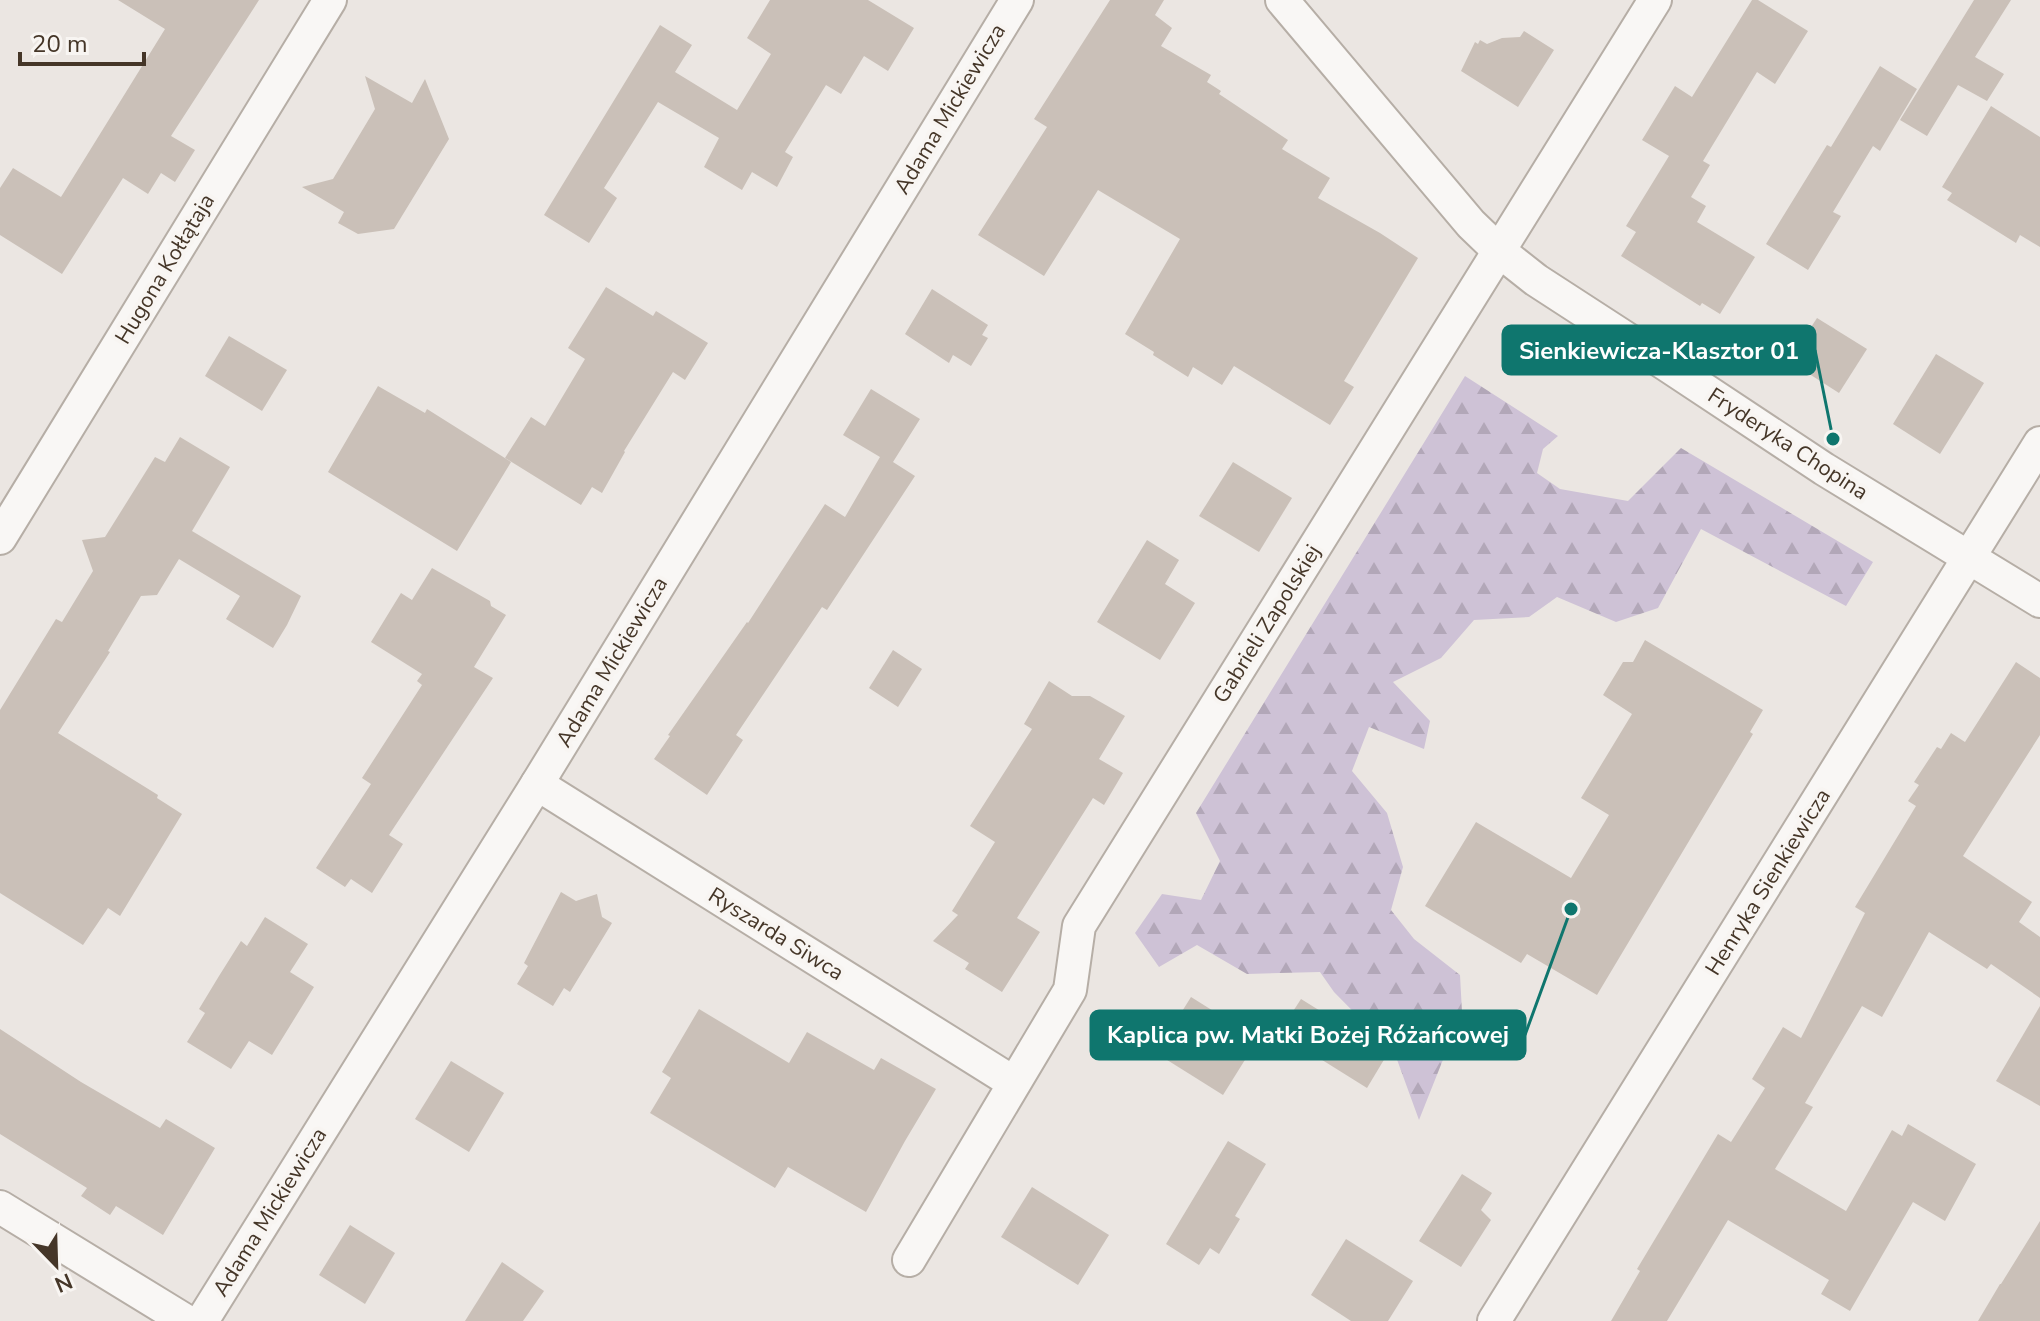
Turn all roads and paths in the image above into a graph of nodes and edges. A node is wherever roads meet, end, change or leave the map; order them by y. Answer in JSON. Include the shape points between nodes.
{"nodes":[{"id":1,"x":330,"y":0,"type":"edge"},
{"id":2,"x":1017,"y":0,"type":"edge"},
{"id":3,"x":1282,"y":0,"type":"edge"},
{"id":4,"x":1655,"y":0,"type":"edge"},
{"id":5,"x":1498,"y":250,"type":"junction"},
{"id":6,"x":2040,"y":443,"type":"edge"},
{"id":7,"x":0,"y":538,"type":"edge"},
{"id":8,"x":1970,"y":557,"type":"junction"},
{"id":9,"x":2040,"y":601,"type":"edge"},
{"id":10,"x":537,"y":784,"type":"junction"},
{"id":11,"x":1014,"y":1083,"type":"junction"},
{"id":12,"x":0,"y":1207,"type":"edge"},
{"id":13,"x":909,"y":1260,"type":"dead end"},
{"id":14,"x":186,"y":1321,"type":"edge"},
{"id":15,"x":202,"y":1321,"type":"edge"},
{"id":16,"x":1494,"y":1321,"type":"edge"}],
"edges":[{"from":1,"to":7,"type":"street","name":"Hugona Kołłątaja"},
{"from":2,"to":10,"type":"street","name":"Adama Mickiewicza"},
{"from":3,"to":5,"type":"street","name":"Fryderyka Chopina"},
{"from":4,"to":5,"type":"street","name":"Gabrieli Zapolskiej"},
{"from":5,"to":8,"type":"street","name":"Fryderyka Chopina","via":[[1824,469]]},
{"from":5,"to":11,"type":"street","name":"Gabrieli Zapolskiej","via":[[1079,926],[1070,990]]},
{"from":6,"to":8,"type":"street","name":"Henryka Sienkiewicza"},
{"from":8,"to":9,"type":"street","name":"Fryderyka Chopina"},
{"from":8,"to":16,"type":"street","name":"Henryka Sienkiewicza"},
{"from":10,"to":11,"type":"street","name":"Ryszarda Siwca"},
{"from":10,"to":15,"type":"street","name":"Adama Mickiewicza"},
{"from":11,"to":13,"type":"street","name":"Gabrieli Zapolskiej"},
{"from":12,"to":14,"type":"street"}]}
